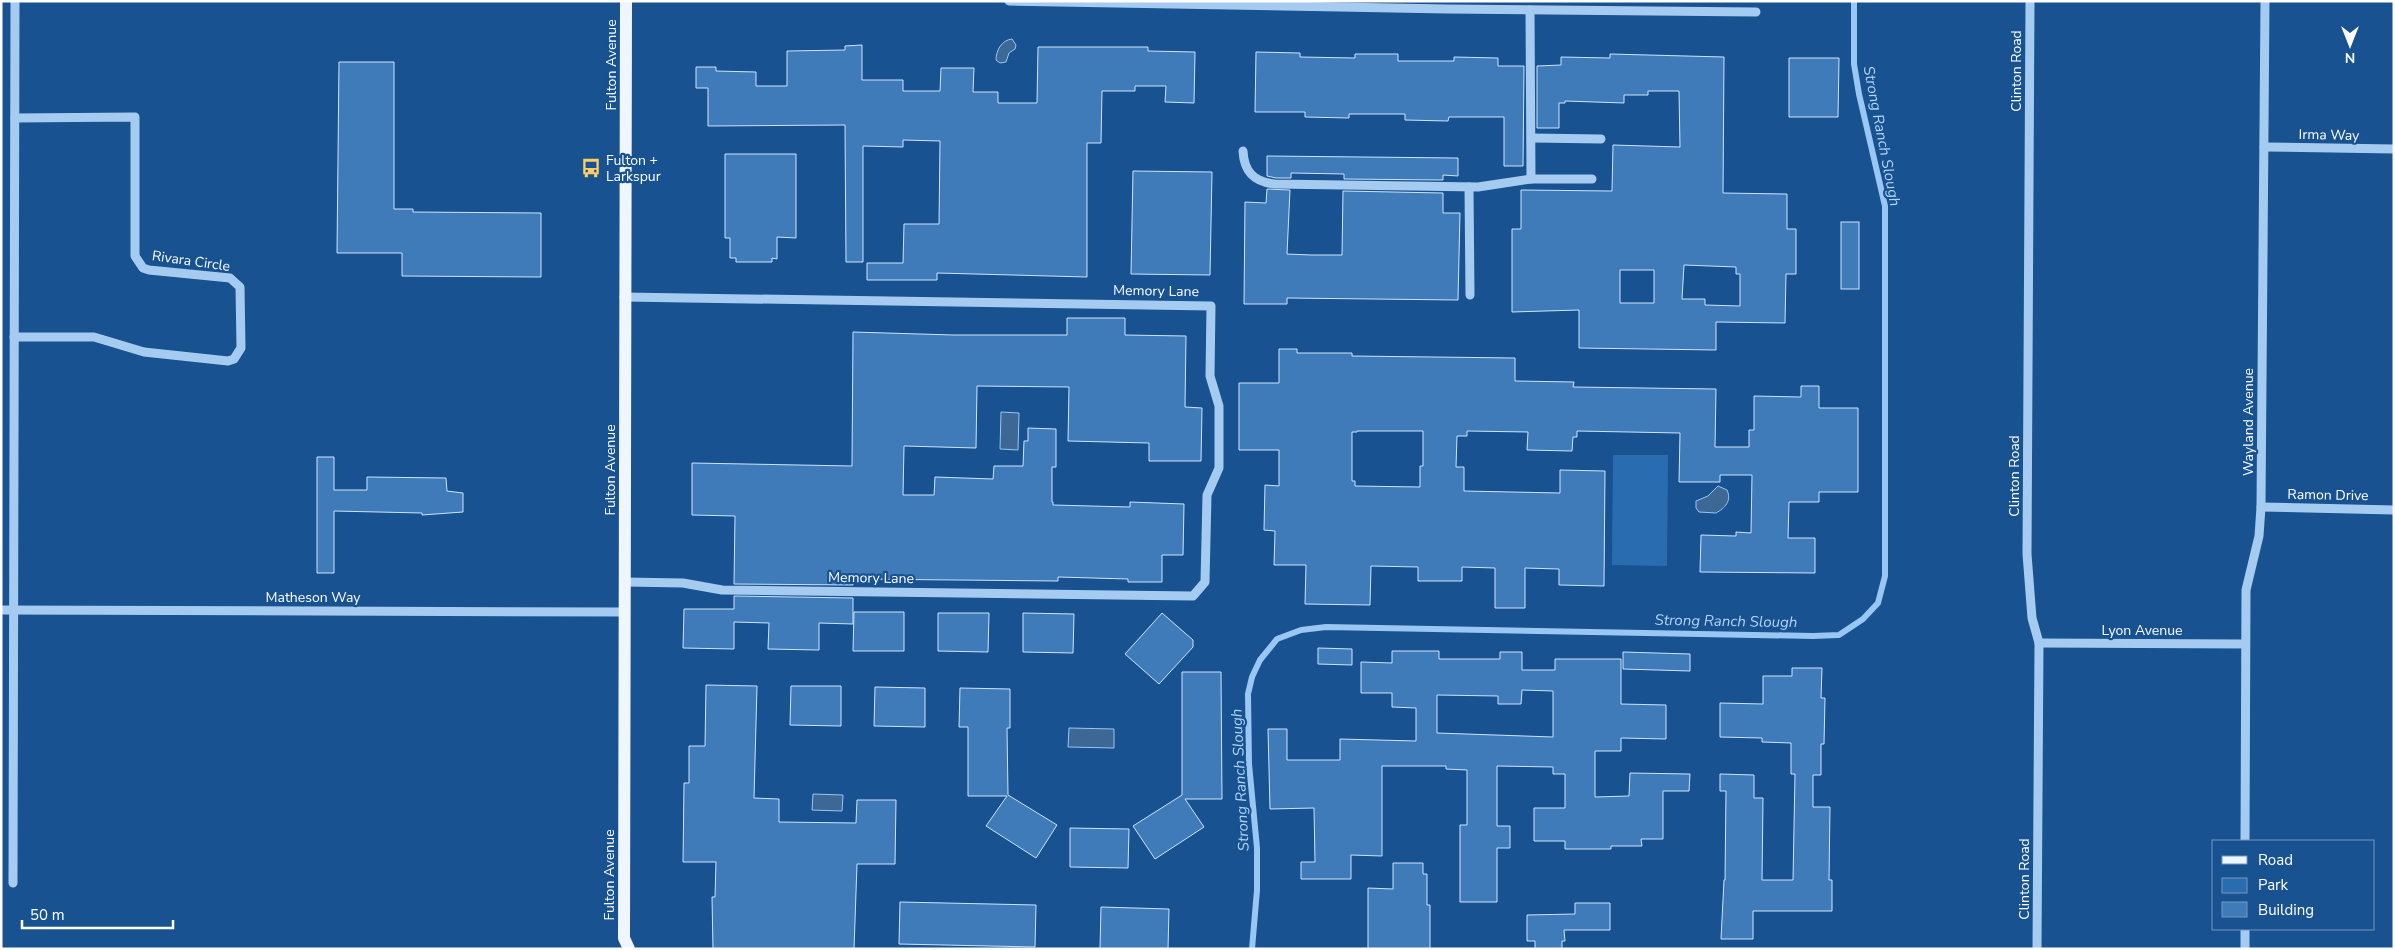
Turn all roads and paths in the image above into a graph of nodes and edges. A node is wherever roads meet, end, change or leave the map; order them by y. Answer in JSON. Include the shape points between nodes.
{"nodes":[{"id":1,"x":15,"y":1,"type":"edge"},
{"id":2,"x":626,"y":1,"type":"edge"},
{"id":3,"x":1009,"y":1,"type":"edge"},
{"id":4,"x":2030,"y":1,"type":"edge"},
{"id":5,"x":2265,"y":1,"type":"edge"},
{"id":6,"x":1530,"y":10,"type":"junction"},
{"id":7,"x":1756,"y":12,"type":"dead end"},
{"id":8,"x":15,"y":118,"type":"junction"},
{"id":9,"x":1532,"y":138,"type":"junction"},
{"id":10,"x":1601,"y":139,"type":"dead end"},
{"id":11,"x":2264,"y":148,"type":"junction"},
{"id":12,"x":2394,"y":149,"type":"edge"},
{"id":13,"x":1243,"y":151,"type":"dead end"},
{"id":14,"x":1531,"y":179,"type":"junction"},
{"id":15,"x":1592,"y":179,"type":"dead end"},
{"id":16,"x":1469,"y":187,"type":"junction"},
{"id":17,"x":1470,"y":295,"type":"dead end"},
{"id":18,"x":624,"y":297,"type":"junction"},
{"id":19,"x":14,"y":337,"type":"junction"},
{"id":20,"x":2261,"y":507,"type":"junction"},
{"id":21,"x":2394,"y":510,"type":"edge"},
{"id":22,"x":625,"y":582,"type":"junction"},
{"id":23,"x":1,"y":610,"type":"edge"},
{"id":24,"x":14,"y":610,"type":"junction"},
{"id":25,"x":624,"y":612,"type":"junction"},
{"id":26,"x":2039,"y":643,"type":"junction"},
{"id":27,"x":2244,"y":644,"type":"junction"},
{"id":28,"x":2245,"y":840,"type":"edge"},
{"id":29,"x":13,"y":883,"type":"dead end"},
{"id":30,"x":2245,"y":930,"type":"edge"},
{"id":31,"x":624,"y":945,"type":"edge"},
{"id":32,"x":2037,"y":949,"type":"edge"},
{"id":33,"x":2245,"y":949,"type":"edge"}],
"edges":[{"from":1,"to":8,"type":"street"},
{"from":2,"to":18,"type":"main road","name":"Fulton Avenue"},
{"from":3,"to":6,"type":"street"},
{"from":4,"to":26,"type":"street","name":"Clinton Road","via":[[2027,554],[2032,618]]},
{"from":5,"to":11,"type":"street","name":"Wayland Avenue"},
{"from":6,"to":7,"type":"street"},
{"from":6,"to":9,"type":"street"},
{"from":8,"to":19,"type":"street"},
{"from":8,"to":19,"type":"street","name":"Rivara Circle","via":[[135,117],[135,256],[143,268],[149,270],[236,281],[240,287],[241,348],[234,359],[228,361],[144,352],[94,337]]},
{"from":9,"to":10,"type":"street"},
{"from":9,"to":14,"type":"street"},
{"from":11,"to":12,"type":"street","name":"Irma Way"},
{"from":11,"to":20,"type":"street","name":"Wayland Avenue"},
{"from":13,"to":16,"type":"street","via":[[1246,170],[1258,181],[1266,183]]},
{"from":14,"to":15,"type":"street"},
{"from":14,"to":16,"type":"street"},
{"from":16,"to":17,"type":"street"},
{"from":18,"to":22,"type":"main road","name":"Fulton Avenue"},
{"from":18,"to":22,"type":"street","name":"Memory Lane","via":[[1211,306],[1210,376],[1219,406],[1219,468],[1207,495],[1205,582],[1193,596],[722,590],[683,583]]},
{"from":19,"to":24,"type":"street"},
{"from":20,"to":21,"type":"street","name":"Ramon Drive"},
{"from":20,"to":27,"type":"street","name":"Wayland Avenue","via":[[2246,590]]},
{"from":22,"to":25,"type":"main road","name":"Fulton Avenue"},
{"from":23,"to":24,"type":"street","name":"Matheson Way"},
{"from":24,"to":25,"type":"street","name":"Matheson Way"},
{"from":24,"to":29,"type":"street"},
{"from":25,"to":31,"type":"main road","name":"Fulton Avenue"},
{"from":26,"to":27,"type":"street","name":"Lyon Avenue"},
{"from":26,"to":32,"type":"street","name":"Clinton Road"},
{"from":27,"to":28,"type":"street","name":"Wayland Avenue"},
{"from":30,"to":33,"type":"street"}]}
